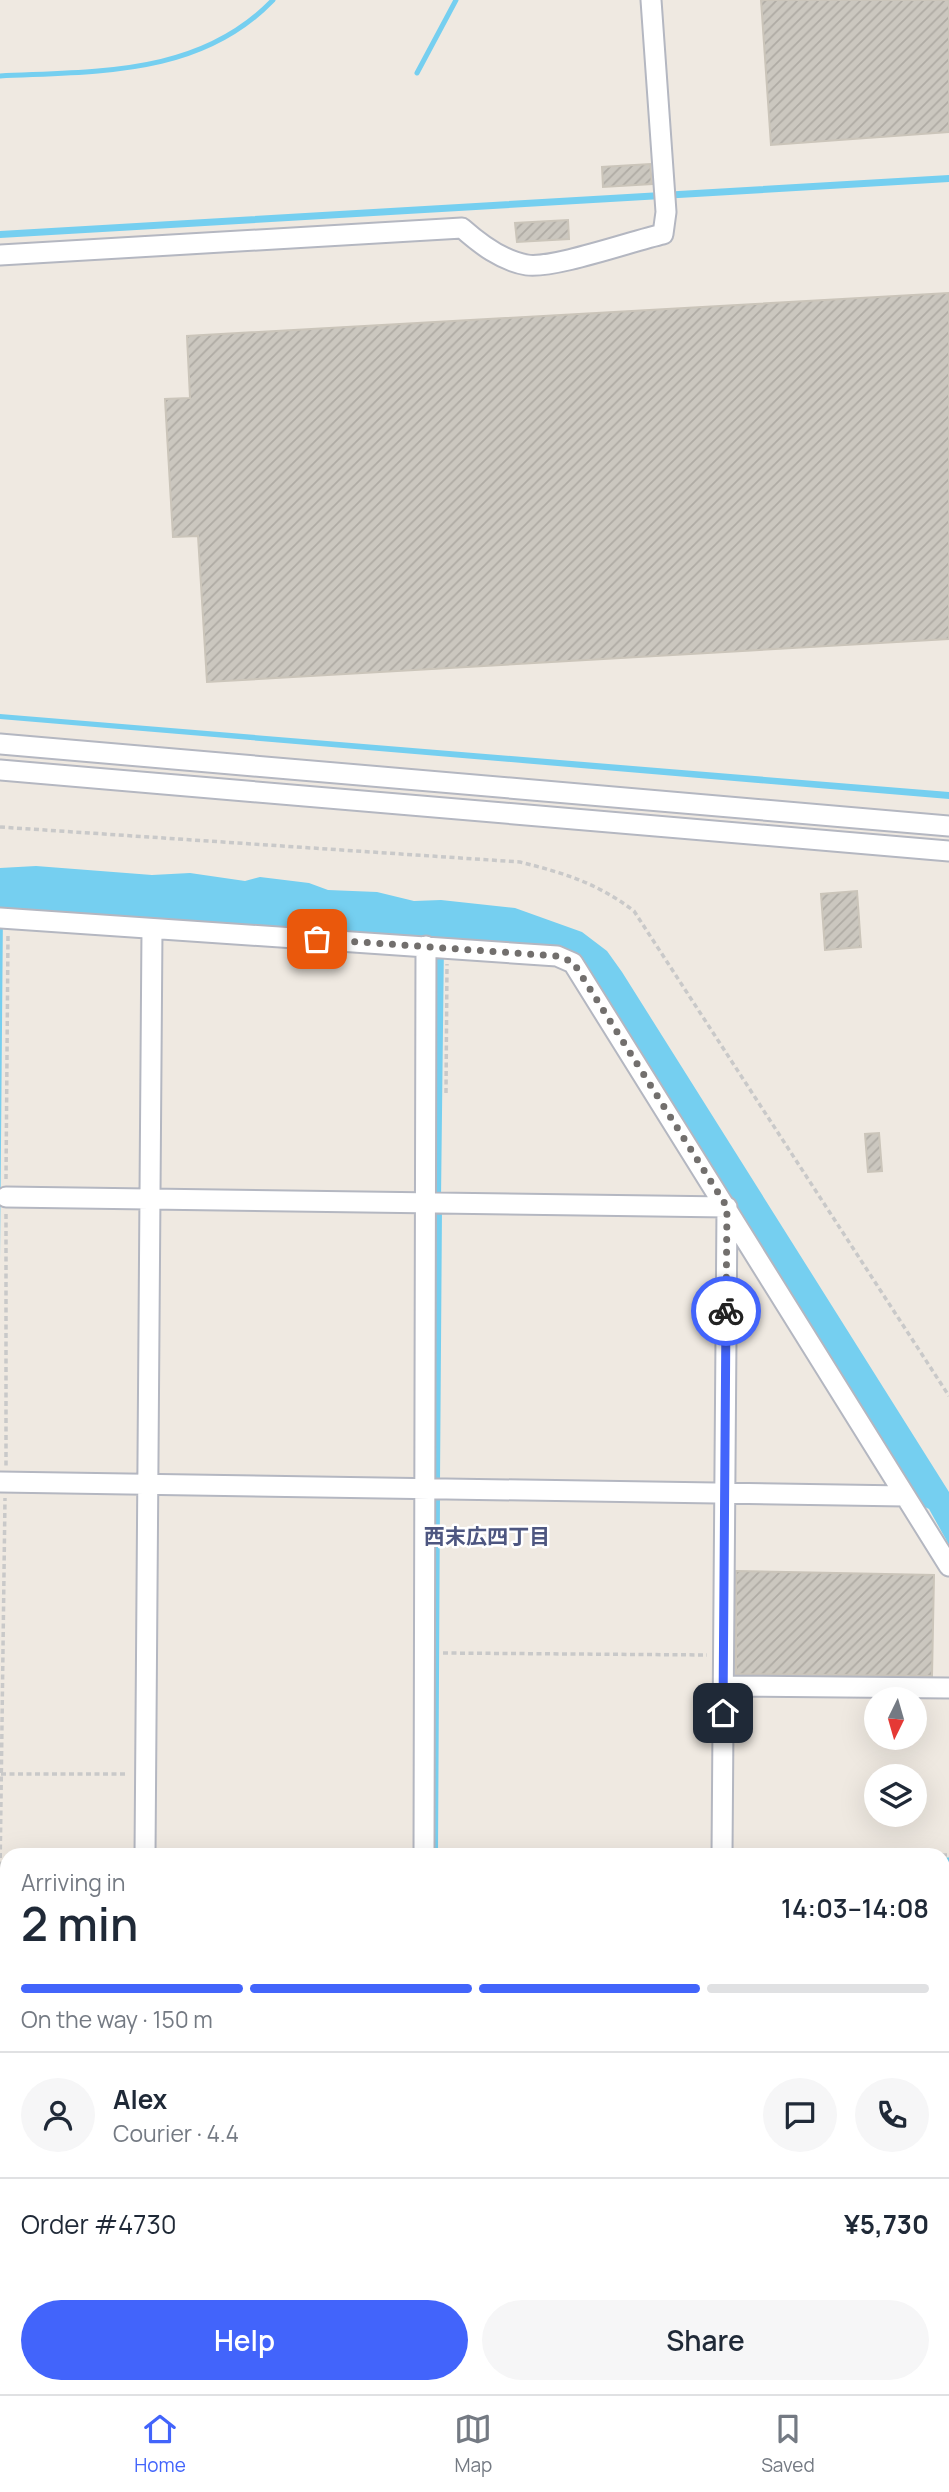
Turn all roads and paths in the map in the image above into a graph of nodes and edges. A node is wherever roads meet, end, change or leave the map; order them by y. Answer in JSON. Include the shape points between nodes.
{"nodes":[{"id":1,"x":651,"y":0,"type":"edge"},
{"id":2,"x":0,"y":255,"type":"edge"},
{"id":3,"x":0,"y":744,"type":"edge"},
{"id":4,"x":0,"y":770,"type":"edge"},
{"id":5,"x":949,"y":826,"type":"edge"},
{"id":6,"x":0,"y":827,"type":"edge"},
{"id":7,"x":949,"y":851,"type":"edge"},
{"id":8,"x":4,"y":918,"type":"edge"},
{"id":9,"x":152,"y":929,"type":"junction"},
{"id":10,"x":434,"y":947,"type":"junction"},
{"id":11,"x":6,"y":1197,"type":"junction"},
{"id":12,"x":150,"y":1199,"type":"junction"},
{"id":13,"x":426,"y":1203,"type":"junction"},
{"id":14,"x":727,"y":1207,"type":"junction"},
{"id":15,"x":949,"y":1396,"type":"edge"},
{"id":16,"x":3,"y":1482,"type":"edge"},
{"id":17,"x":148,"y":1485,"type":"junction"},
{"id":18,"x":425,"y":1489,"type":"junction"},
{"id":19,"x":725,"y":1491,"type":"junction"},
{"id":20,"x":905,"y":1496,"type":"junction"},
{"id":21,"x":949,"y":1566,"type":"edge"},
{"id":22,"x":443,"y":1653,"type":"dead end"},
{"id":23,"x":723,"y":1655,"type":"junction"},
{"id":24,"x":723,"y":1686,"type":"junction"},
{"id":25,"x":949,"y":1688,"type":"edge"},
{"id":26,"x":1,"y":1774,"type":"edge"},
{"id":27,"x":145,"y":1774,"type":"junction"},
{"id":28,"x":0,"y":1848,"type":"edge"},
{"id":29,"x":145,"y":1848,"type":"edge"},
{"id":30,"x":424,"y":1848,"type":"edge"},
{"id":31,"x":722,"y":1848,"type":"edge"}],
"edges":[{"from":1,"to":2,"type":"street","via":[[665,196],[663,233],[557,262],[529,265],[494,253],[462,228]]},
{"from":3,"to":5,"type":"street"},
{"from":4,"to":7,"type":"street"},
{"from":6,"to":15,"type":"path","via":[[520,862],[606,890],[634,911]]},
{"from":8,"to":9,"type":"street"},
{"from":8,"to":11,"type":"path"},
{"from":9,"to":10,"type":"street"},
{"from":9,"to":12,"type":"street"},
{"from":10,"to":13,"type":"street"},
{"from":10,"to":14,"type":"street","via":[[557,956],[573,962]]},
{"from":11,"to":12,"type":"street"},
{"from":11,"to":16,"type":"path"},
{"from":12,"to":13,"type":"street"},
{"from":12,"to":17,"type":"street"},
{"from":13,"to":14,"type":"street"},
{"from":13,"to":18,"type":"street"},
{"from":14,"to":19,"type":"street"},
{"from":14,"to":20,"type":"street"},
{"from":16,"to":17,"type":"street"},
{"from":16,"to":26,"type":"path"},
{"from":17,"to":18,"type":"street"},
{"from":17,"to":27,"type":"street"},
{"from":18,"to":19,"type":"street"},
{"from":18,"to":30,"type":"street"},
{"from":19,"to":20,"type":"street"},
{"from":19,"to":23,"type":"street"},
{"from":20,"to":21,"type":"street"},
{"from":22,"to":23,"type":"path"},
{"from":23,"to":24,"type":"street"},
{"from":24,"to":25,"type":"street"},
{"from":24,"to":31,"type":"street"},
{"from":26,"to":27,"type":"path"},
{"from":26,"to":28,"type":"path"},
{"from":27,"to":29,"type":"street"}]}
